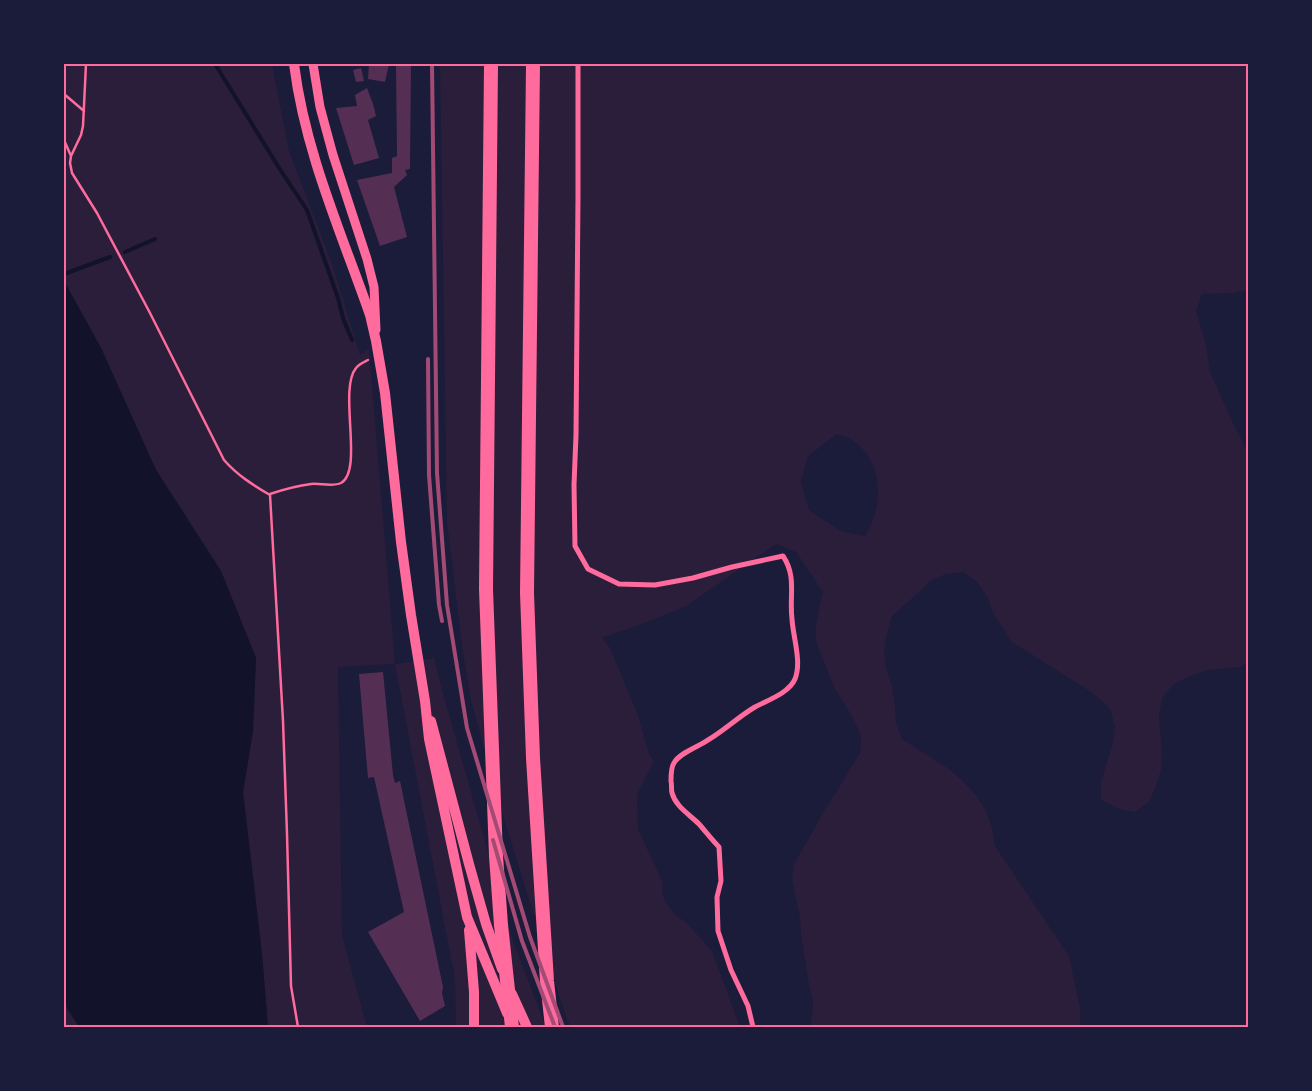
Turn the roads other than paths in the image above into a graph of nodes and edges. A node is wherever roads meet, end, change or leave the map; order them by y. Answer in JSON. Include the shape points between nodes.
{"nodes":[{"id":1,"x":294,"y":64,"type":"edge"},
{"id":2,"x":313,"y":64,"type":"edge"},
{"id":3,"x":491,"y":64,"type":"edge"},
{"id":4,"x":533,"y":64,"type":"edge"},
{"id":5,"x":578,"y":64,"type":"edge"},
{"id":6,"x":376,"y":341,"type":"junction"},
{"id":7,"x":425,"y":701,"type":"junction"},
{"id":8,"x":467,"y":917,"type":"junction"},
{"id":9,"x":474,"y":1027,"type":"edge"},
{"id":10,"x":512,"y":1027,"type":"edge"},
{"id":11,"x":527,"y":1027,"type":"edge"},
{"id":12,"x":552,"y":1027,"type":"edge"},
{"id":13,"x":753,"y":1027,"type":"edge"}],
"edges":[{"from":1,"to":6,"type":"main road","via":[[304,122],[316,165]]},
{"from":2,"to":6,"type":"street","via":[[333,155],[374,287]]},
{"from":3,"to":10,"type":"highway","via":[[486,589],[496,856]]},
{"from":4,"to":12,"type":"highway","via":[[528,593],[533,758]]},
{"from":5,"to":13,"type":"street","via":[[576,546],[588,569],[619,584],[655,585],[783,556],[789,565],[797,671],[792,685],[689,750],[674,762],[671,776],[672,793],[681,808],[719,847],[722,881],[717,897],[718,931]]},
{"from":6,"to":7,"type":"main road"},
{"from":7,"to":8,"type":"main road","via":[[428,740]]},
{"from":7,"to":11,"type":"main road","via":[[486,924],[506,983]]},
{"from":8,"to":9,"type":"main road"},
{"from":8,"to":10,"type":"main road"}]}
